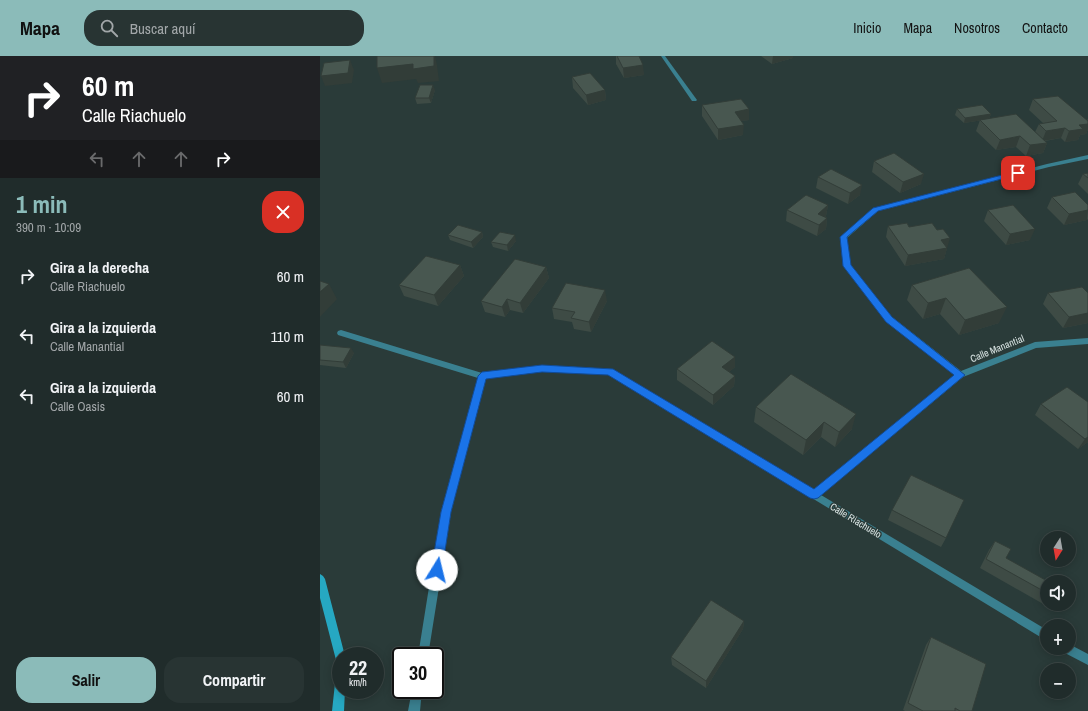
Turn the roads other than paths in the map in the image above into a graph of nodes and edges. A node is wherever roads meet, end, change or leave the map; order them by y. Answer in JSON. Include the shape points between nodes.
{"nodes":[{"id":1,"x":664,"y":56,"type":"edge"},
{"id":2,"x":694,"y":100,"type":"dead end"},
{"id":3,"x":1088,"y":157,"type":"edge"},
{"id":4,"x":341,"y":332,"type":"dead end"},
{"id":5,"x":1088,"y":341,"type":"edge"},
{"id":6,"x":960,"y":375,"type":"junction"},
{"id":7,"x":482,"y":376,"type":"junction"},
{"id":8,"x":814,"y":495,"type":"junction"},
{"id":9,"x":320,"y":579,"type":"edge"},
{"id":10,"x":1040,"y":632,"type":"edge"},
{"id":11,"x":338,"y":647,"type":"edge"},
{"id":12,"x":424,"y":647,"type":"edge"},
{"id":13,"x":1076,"y":653,"type":"edge"},
{"id":14,"x":1088,"y":660,"type":"edge"},
{"id":15,"x":339,"y":699,"type":"edge"},
{"id":16,"x":416,"y":699,"type":"edge"},
{"id":17,"x":338,"y":711,"type":"edge"},
{"id":18,"x":414,"y":711,"type":"edge"}],
"edges":[{"from":1,"to":2,"type":"street"},
{"from":3,"to":6,"type":"street","via":[[876,210],[844,237],[847,266],[889,319]]},
{"from":4,"to":7,"type":"street"},
{"from":5,"to":6,"type":"street","name":"Calle Manantial","via":[[1035,345]]},
{"from":6,"to":8,"type":"street","name":"Calle Manantial"},
{"from":7,"to":8,"type":"street","name":"Calle Riachuelo","via":[[542,368],[609,371]]},
{"from":7,"to":12,"type":"street","via":[[446,512]]},
{"from":8,"to":10,"type":"street","name":"Calle Riachuelo"},
{"from":9,"to":11,"type":"street"},
{"from":13,"to":14,"type":"street"},
{"from":15,"to":17,"type":"street"},
{"from":16,"to":18,"type":"street"}]}
